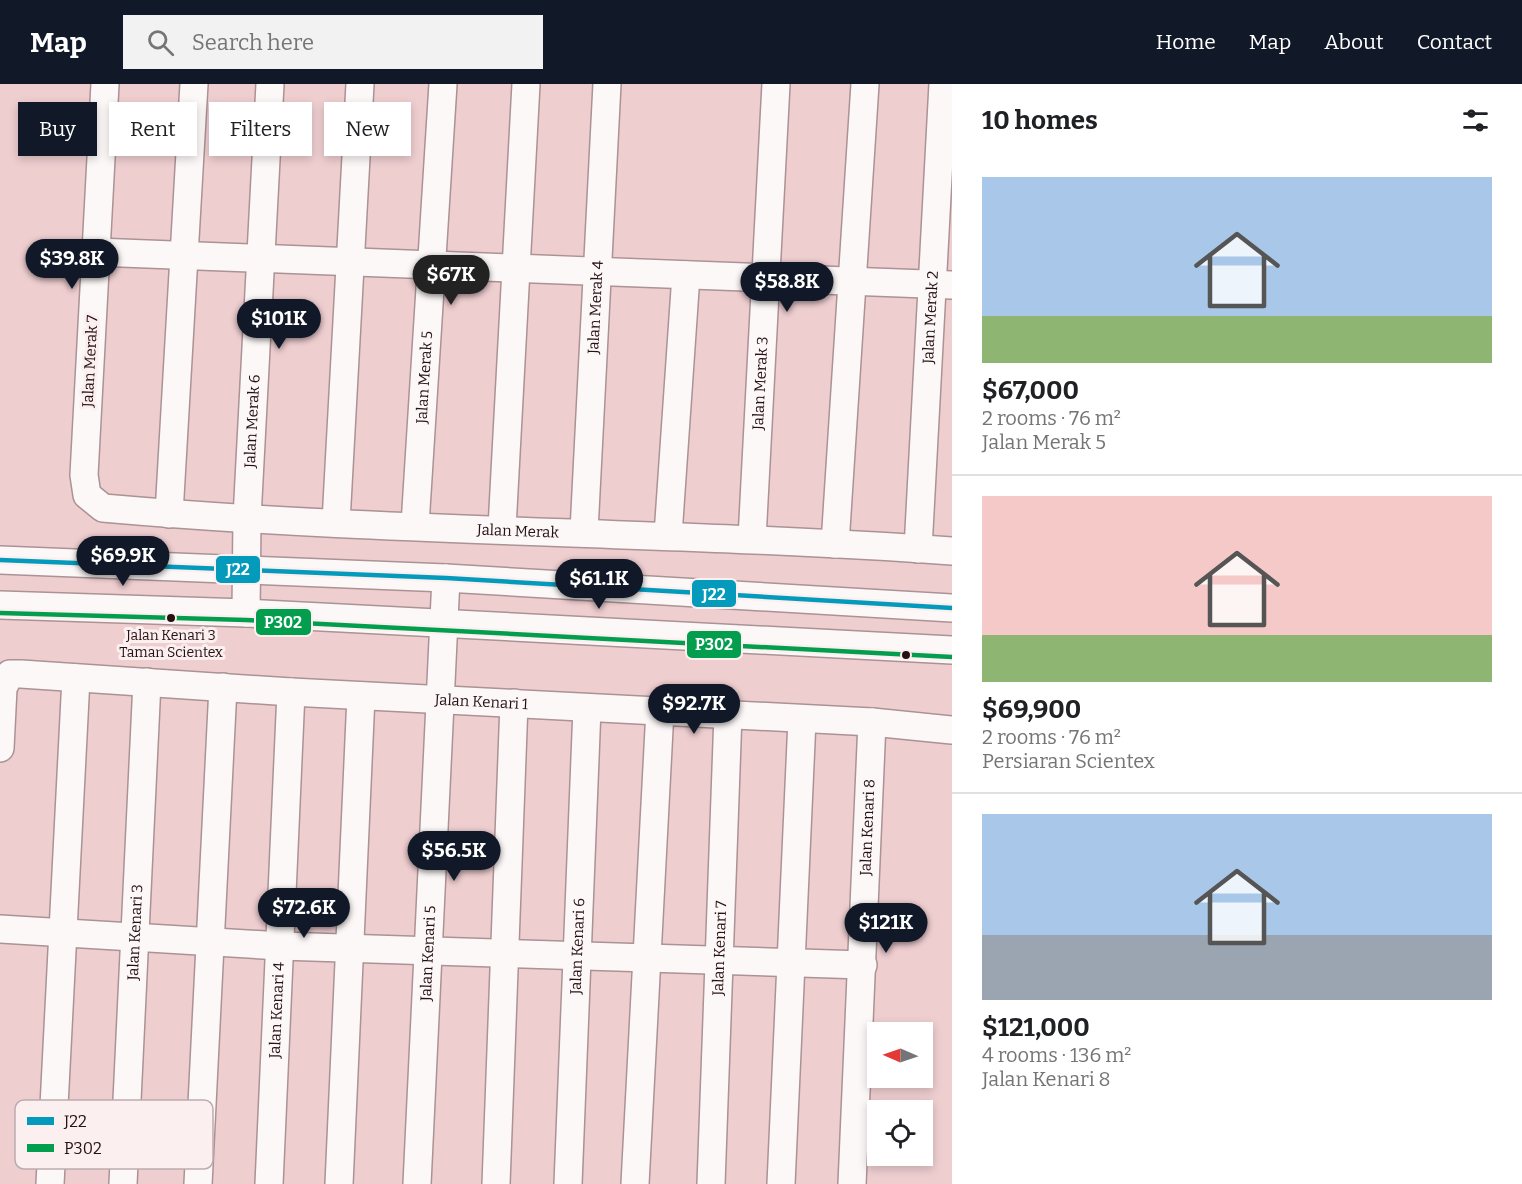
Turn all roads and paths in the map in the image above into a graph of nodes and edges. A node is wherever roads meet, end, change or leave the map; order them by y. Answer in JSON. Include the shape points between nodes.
{"nodes":[{"id":1,"x":105,"y":84,"type":"edge"},
{"id":2,"x":194,"y":84,"type":"edge"},
{"id":3,"x":270,"y":84,"type":"edge"},
{"id":4,"x":360,"y":84,"type":"edge"},
{"id":5,"x":442,"y":84,"type":"edge"},
{"id":6,"x":526,"y":84,"type":"edge"},
{"id":7,"x":607,"y":84,"type":"edge"},
{"id":8,"x":776,"y":84,"type":"edge"},
{"id":9,"x":865,"y":84,"type":"edge"},
{"id":10,"x":943,"y":84,"type":"edge"},
{"id":11,"x":96,"y":252,"type":"junction"},
{"id":12,"x":184,"y":255,"type":"junction"},
{"id":13,"x":261,"y":258,"type":"junction"},
{"id":14,"x":350,"y":261,"type":"junction"},
{"id":15,"x":431,"y":266,"type":"junction"},
{"id":16,"x":515,"y":269,"type":"junction"},
{"id":17,"x":597,"y":271,"type":"junction"},
{"id":18,"x":686,"y":275,"type":"junction"},
{"id":19,"x":766,"y":276,"type":"junction"},
{"id":20,"x":851,"y":280,"type":"junction"},
{"id":21,"x":942,"y":284,"type":"edge"},
{"id":22,"x":87,"y":495,"type":"joint"},
{"id":23,"x":170,"y":514,"type":"junction"},
{"id":24,"x":247,"y":518,"type":"junction"},
{"id":25,"x":336,"y":522,"type":"junction"},
{"id":26,"x":415,"y":525,"type":"junction"},
{"id":27,"x":502,"y":528,"type":"junction"},
{"id":28,"x":584,"y":531,"type":"junction"},
{"id":29,"x":668,"y":535,"type":"junction"},
{"id":30,"x":752,"y":539,"type":"junction"},
{"id":31,"x":835,"y":544,"type":"junction"},
{"id":32,"x":918,"y":549,"type":"junction"},
{"id":33,"x":952,"y":551,"type":"edge"},
{"id":34,"x":0,"y":560,"type":"edge"},
{"id":35,"x":248,"y":569,"type":"junction"},
{"id":36,"x":446,"y":578,"type":"junction"},
{"id":37,"x":0,"y":605,"type":"edge"},
{"id":38,"x":952,"y":608,"type":"edge"},
{"id":39,"x":246,"y":613,"type":"junction"},
{"id":40,"x":446,"y":623,"type":"junction"},
{"id":41,"x":952,"y":650,"type":"edge"},
{"id":42,"x":76,"y":678,"type":"junction"},
{"id":43,"x":147,"y":682,"type":"junction"},
{"id":44,"x":223,"y":687,"type":"junction"},
{"id":45,"x":291,"y":692,"type":"junction"},
{"id":46,"x":361,"y":696,"type":"junction"},
{"id":47,"x":439,"y":700,"type":"junction"},
{"id":48,"x":514,"y":703,"type":"junction"},
{"id":49,"x":587,"y":708,"type":"junction"},
{"id":50,"x":660,"y":710,"type":"junction"},
{"id":51,"x":728,"y":714,"type":"junction"},
{"id":52,"x":802,"y":720,"type":"junction"},
{"id":53,"x":872,"y":722,"type":"junction"},
{"id":54,"x":952,"y":729,"type":"edge"},
{"id":55,"x":0,"y":748,"type":"edge"},
{"id":56,"x":0,"y":929,"type":"edge"},
{"id":57,"x":63,"y":933,"type":"junction"},
{"id":58,"x":137,"y":937,"type":"junction"},
{"id":59,"x":210,"y":942,"type":"junction"},
{"id":60,"x":281,"y":946,"type":"junction"},
{"id":61,"x":350,"y":947,"type":"junction"},
{"id":62,"x":429,"y":949,"type":"junction"},
{"id":63,"x":504,"y":953,"type":"junction"},
{"id":64,"x":577,"y":957,"type":"junction"},
{"id":65,"x":647,"y":958,"type":"junction"},
{"id":66,"x":719,"y":960,"type":"junction"},
{"id":67,"x":790,"y":963,"type":"junction"},
{"id":68,"x":863,"y":965,"type":"junction"},
{"id":69,"x":54,"y":1100,"type":"edge"},
{"id":70,"x":128,"y":1100,"type":"edge"},
{"id":71,"x":202,"y":1100,"type":"edge"},
{"id":72,"x":51,"y":1169,"type":"edge"},
{"id":73,"x":124,"y":1169,"type":"edge"},
{"id":74,"x":199,"y":1169,"type":"edge"},
{"id":75,"x":50,"y":1184,"type":"edge"},
{"id":76,"x":123,"y":1184,"type":"edge"},
{"id":77,"x":198,"y":1184,"type":"edge"},
{"id":78,"x":269,"y":1184,"type":"edge"},
{"id":79,"x":339,"y":1184,"type":"edge"},
{"id":80,"x":417,"y":1184,"type":"edge"},
{"id":81,"x":496,"y":1184,"type":"edge"},
{"id":82,"x":568,"y":1184,"type":"edge"},
{"id":83,"x":635,"y":1184,"type":"edge"},
{"id":84,"x":711,"y":1184,"type":"edge"},
{"id":85,"x":781,"y":1184,"type":"edge"},
{"id":86,"x":852,"y":1184,"type":"edge"}],
"edges":[{"from":1,"to":11,"type":"street","name":"Jalan Merak 7"},
{"from":2,"to":12,"type":"street"},
{"from":3,"to":13,"type":"street","name":"Jalan Merak 6"},
{"from":4,"to":14,"type":"street"},
{"from":5,"to":15,"type":"street","name":"Jalan Merak 5"},
{"from":6,"to":16,"type":"street"},
{"from":7,"to":17,"type":"street","name":"Jalan Merak 4"},
{"from":8,"to":19,"type":"street","name":"Jalan Merak 3"},
{"from":9,"to":20,"type":"street"},
{"from":10,"to":21,"type":"street","name":"Jalan Merak 2"},
{"from":11,"to":12,"type":"street"},
{"from":11,"to":22,"type":"street","name":"Jalan Merak 7","via":[[84,475]]},
{"from":12,"to":13,"type":"street"},
{"from":12,"to":23,"type":"street"},
{"from":13,"to":14,"type":"street"},
{"from":13,"to":24,"type":"street","name":"Jalan Merak 6"},
{"from":14,"to":15,"type":"street"},
{"from":14,"to":25,"type":"street"},
{"from":15,"to":16,"type":"street"},
{"from":15,"to":26,"type":"street","name":"Jalan Merak 5"},
{"from":16,"to":17,"type":"street"},
{"from":16,"to":27,"type":"street"},
{"from":17,"to":18,"type":"street"},
{"from":17,"to":28,"type":"street","name":"Jalan Merak 4"},
{"from":18,"to":19,"type":"street"},
{"from":18,"to":29,"type":"street"},
{"from":19,"to":20,"type":"street"},
{"from":19,"to":30,"type":"street","name":"Jalan Merak 3"},
{"from":20,"to":21,"type":"street"},
{"from":20,"to":31,"type":"street"},
{"from":21,"to":32,"type":"street","name":"Jalan Merak 2"},
{"from":22,"to":23,"type":"street","name":"Jalan Merak","via":[[103,508]]},
{"from":23,"to":24,"type":"street","name":"Jalan Merak"},
{"from":24,"to":25,"type":"street","name":"Jalan Merak"},
{"from":24,"to":35,"type":"street","name":"Jalan Merak 6"},
{"from":25,"to":26,"type":"street","name":"Jalan Merak"},
{"from":26,"to":27,"type":"street","name":"Jalan Merak"},
{"from":27,"to":28,"type":"street","name":"Jalan Merak"},
{"from":28,"to":29,"type":"street","name":"Jalan Merak"},
{"from":29,"to":30,"type":"street","name":"Jalan Merak"},
{"from":30,"to":31,"type":"street","name":"Jalan Merak"},
{"from":31,"to":32,"type":"street","name":"Jalan Merak"},
{"from":32,"to":33,"type":"street","name":"Jalan Merak"},
{"from":34,"to":35,"type":"street"},
{"from":35,"to":36,"type":"street"},
{"from":35,"to":39,"type":"street","name":"Jalan Merak 6"},
{"from":36,"to":38,"type":"street"},
{"from":36,"to":40,"type":"street","name":"Jalan Kenari 5"},
{"from":37,"to":39,"type":"street"},
{"from":39,"to":40,"type":"street"},
{"from":40,"to":41,"type":"street"},
{"from":40,"to":47,"type":"street","name":"Jalan Kenari 5"},
{"from":42,"to":43,"type":"street","name":"Jalan Kenari 1"},
{"from":42,"to":55,"type":"street","name":"Jalan Kenari 1","via":[[10,674],[3,688]]},
{"from":42,"to":57,"type":"street"},
{"from":43,"to":44,"type":"street","name":"Jalan Kenari 1"},
{"from":43,"to":58,"type":"street","name":"Jalan Kenari 3"},
{"from":44,"to":45,"type":"street","name":"Jalan Kenari 1"},
{"from":44,"to":59,"type":"street"},
{"from":45,"to":46,"type":"street","name":"Jalan Kenari 1"},
{"from":45,"to":60,"type":"street","name":"Jalan Kenari 4"},
{"from":46,"to":47,"type":"street","name":"Jalan Kenari 1"},
{"from":46,"to":61,"type":"street"},
{"from":47,"to":48,"type":"street","name":"Jalan Kenari 1"},
{"from":47,"to":62,"type":"street","name":"Jalan Kenari 5"},
{"from":48,"to":49,"type":"street","name":"Jalan Kenari 1"},
{"from":48,"to":63,"type":"street"},
{"from":49,"to":50,"type":"street","name":"Jalan Kenari 1"},
{"from":49,"to":64,"type":"street","name":"Jalan Kenari 6"},
{"from":50,"to":51,"type":"street","name":"Jalan Kenari 1"},
{"from":50,"to":65,"type":"street"},
{"from":51,"to":52,"type":"street","name":"Jalan Kenari 1"},
{"from":51,"to":66,"type":"street","name":"Jalan Kenari 7"},
{"from":52,"to":53,"type":"street","name":"Jalan Kenari 1"},
{"from":52,"to":67,"type":"street"},
{"from":53,"to":54,"type":"street","name":"Jalan Kenari 1"},
{"from":53,"to":68,"type":"street","name":"Jalan Kenari 8"},
{"from":56,"to":57,"type":"street"},
{"from":57,"to":58,"type":"street"},
{"from":57,"to":69,"type":"street"},
{"from":58,"to":59,"type":"street"},
{"from":58,"to":70,"type":"street","name":"Jalan Kenari 3"},
{"from":59,"to":60,"type":"street"},
{"from":59,"to":71,"type":"street"},
{"from":60,"to":61,"type":"street"},
{"from":60,"to":78,"type":"street","name":"Jalan Kenari 4"},
{"from":61,"to":62,"type":"street"},
{"from":61,"to":79,"type":"street"},
{"from":62,"to":63,"type":"street"},
{"from":62,"to":80,"type":"street","name":"Jalan Kenari 5"},
{"from":63,"to":64,"type":"street"},
{"from":63,"to":81,"type":"street"},
{"from":64,"to":65,"type":"street"},
{"from":64,"to":82,"type":"street","name":"Jalan Kenari 6"},
{"from":65,"to":66,"type":"street"},
{"from":65,"to":83,"type":"street"},
{"from":66,"to":67,"type":"street"},
{"from":66,"to":84,"type":"street","name":"Jalan Kenari 7"},
{"from":67,"to":68,"type":"street"},
{"from":67,"to":85,"type":"street"},
{"from":68,"to":86,"type":"street","name":"Jalan Kenari 8"},
{"from":72,"to":75,"type":"street"},
{"from":73,"to":76,"type":"street","name":"Jalan Kenari 3"},
{"from":74,"to":77,"type":"street"}]}
